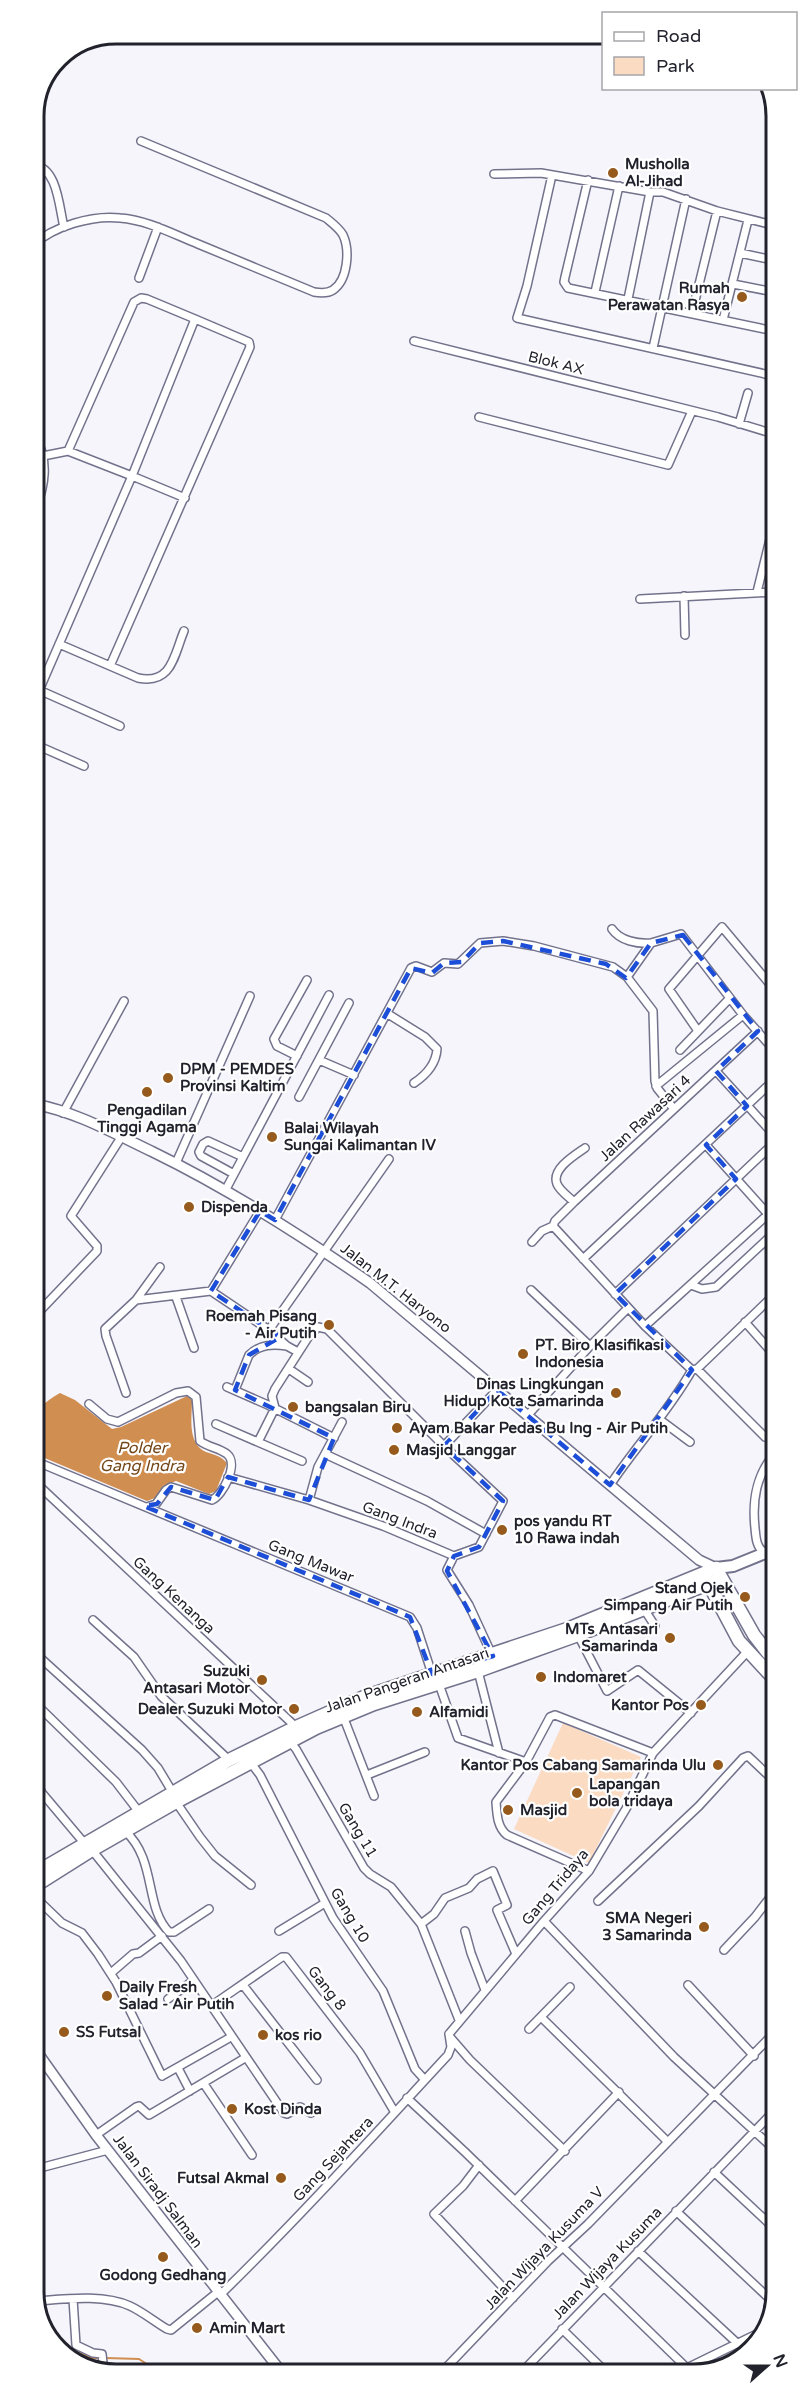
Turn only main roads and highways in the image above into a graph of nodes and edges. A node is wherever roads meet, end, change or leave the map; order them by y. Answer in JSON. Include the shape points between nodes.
{"nodes":[{"id":1,"x":43,"y":1107,"type":"edge"},
{"id":2,"x":766,"y":1553,"type":"edge"},
{"id":3,"x":699,"y":1560,"type":"junction"},
{"id":4,"x":718,"y":1573,"type":"junction"},
{"id":5,"x":706,"y":1579,"type":"junction"},
{"id":6,"x":766,"y":1650,"type":"edge"},
{"id":7,"x":493,"y":1661,"type":"junction"},
{"id":8,"x":766,"y":1671,"type":"edge"},
{"id":9,"x":436,"y":1679,"type":"junction"},
{"id":10,"x":232,"y":1765,"type":"junction"},
{"id":11,"x":174,"y":1797,"type":"junction"},
{"id":12,"x":89,"y":1847,"type":"junction"},
{"id":13,"x":43,"y":1869,"type":"edge"},
{"id":14,"x":43,"y":1880,"type":"edge"},
{"id":15,"x":43,"y":2060,"type":"edge"},
{"id":16,"x":275,"y":2364,"type":"edge"}],
"edges":[{"from":1,"to":3,"type":"main road","name":"Jalan M.T. Haryono","via":[[101,1125],[176,1163],[324,1250],[370,1283]]},
{"from":2,"to":4,"type":"main road"},
{"from":3,"to":4,"type":"main road","name":"Jalan M.T. Haryono"},
{"from":3,"to":5,"type":"main road","name":"Jalan M.T. Haryono"},
{"from":4,"to":5,"type":"highway"},
{"from":4,"to":6,"type":"highway"},
{"from":5,"to":7,"type":"highway","name":"Jalan Pangeran Antasari","via":[[567,1629]]},
{"from":5,"to":7,"type":"highway","name":"Jalan Pangeran Antasari","via":[[578,1635]]},
{"from":5,"to":8,"type":"highway","via":[[747,1652]]},
{"from":7,"to":9,"type":"highway","name":"Jalan Pangeran Antasari"},
{"from":7,"to":9,"type":"highway","name":"Jalan Pangeran Antasari","via":[[477,1671]]},
{"from":9,"to":10,"type":"highway","name":"Jalan Pangeran Antasari","via":[[343,1716],[251,1763]]},
{"from":9,"to":10,"type":"highway","name":"Jalan Pangeran Antasari","via":[[366,1696],[296,1727]]},
{"from":10,"to":11,"type":"highway","name":"Jalan Pangeran Antasari"},
{"from":11,"to":12,"type":"highway","name":"Jalan Pangeran Antasari","via":[[125,1831]]},
{"from":11,"to":12,"type":"highway","name":"Jalan Pangeran Antasari","via":[[139,1812]]},
{"from":12,"to":13,"type":"highway","name":"Jalan Pangeran Antasari"},
{"from":12,"to":14,"type":"highway","name":"Jalan Pangeran Antasari"},
{"from":15,"to":16,"type":"main road","name":"Jalan Siradj Salman","via":[[96,2135]]}]}
